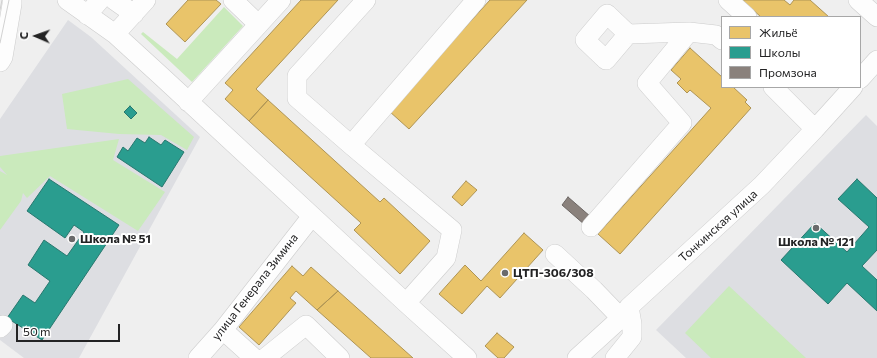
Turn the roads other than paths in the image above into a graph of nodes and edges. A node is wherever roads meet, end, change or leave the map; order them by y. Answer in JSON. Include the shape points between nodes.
{"nodes":[{"id":1,"x":12,"y":0,"type":"edge"},
{"id":2,"x":67,"y":0,"type":"edge"},
{"id":3,"x":100,"y":0,"type":"edge"},
{"id":4,"x":114,"y":0,"type":"edge"},
{"id":5,"x":146,"y":0,"type":"edge"},
{"id":6,"x":232,"y":0,"type":"edge"},
{"id":7,"x":281,"y":0,"type":"edge"},
{"id":8,"x":366,"y":0,"type":"edge"},
{"id":9,"x":476,"y":0,"type":"edge"},
{"id":10,"x":728,"y":0,"type":"edge"},
{"id":11,"x":858,"y":0,"type":"edge"},
{"id":12,"x":134,"y":14,"type":"junction"},
{"id":13,"x":87,"y":15,"type":"junction"},
{"id":14,"x":746,"y":16,"type":"edge"},
{"id":15,"x":877,"y":17,"type":"edge"},
{"id":16,"x":258,"y":24,"type":"junction"},
{"id":17,"x":689,"y":32,"type":"junction"},
{"id":18,"x":115,"y":34,"type":"junction"},
{"id":19,"x":628,"y":34,"type":"dead end"},
{"id":20,"x":721,"y":39,"type":"edge"},
{"id":21,"x":877,"y":60,"type":"edge"},
{"id":22,"x":0,"y":62,"type":"edge"},
{"id":23,"x":861,"y":78,"type":"edge"},
{"id":24,"x":773,"y":88,"type":"edge"},
{"id":25,"x":852,"y":88,"type":"edge"},
{"id":26,"x":188,"y":102,"type":"junction"},
{"id":27,"x":815,"y":129,"type":"junction"},
{"id":28,"x":350,"y":145,"type":"junction"},
{"id":29,"x":312,"y":216,"type":"junction"},
{"id":30,"x":591,"y":227,"type":"dead end"},
{"id":31,"x":555,"y":254,"type":"dead end"},
{"id":32,"x":406,"y":303,"type":"junction"},
{"id":33,"x":625,"y":313,"type":"junction"},
{"id":34,"x":223,"y":330,"type":"junction"},
{"id":35,"x":198,"y":358,"type":"edge"},
{"id":36,"x":254,"y":358,"type":"edge"},
{"id":37,"x":265,"y":358,"type":"edge"},
{"id":38,"x":340,"y":358,"type":"edge"},
{"id":39,"x":467,"y":358,"type":"edge"},
{"id":40,"x":577,"y":358,"type":"edge"},
{"id":41,"x":615,"y":358,"type":"edge"}],
"edges":[{"from":1,"to":22,"type":"street"},
{"from":2,"to":13,"type":"street"},
{"from":3,"to":13,"type":"street"},
{"from":4,"to":12,"type":"street"},
{"from":5,"to":12,"type":"street"},
{"from":6,"to":16,"type":"street"},
{"from":7,"to":16,"type":"street"},
{"from":8,"to":28,"type":"street","via":[[297,76],[297,98]]},
{"from":9,"to":28,"type":"street"},
{"from":10,"to":14,"type":"street"},
{"from":11,"to":15,"type":"street"},
{"from":12,"to":18,"type":"street"},
{"from":13,"to":18,"type":"street"},
{"from":16,"to":26,"type":"street"},
{"from":17,"to":19,"type":"street"},
{"from":17,"to":20,"type":"street","via":[[716,35]]},
{"from":17,"to":30,"type":"street","via":[[647,83],[682,123]]},
{"from":18,"to":26,"type":"street"},
{"from":21,"to":23,"type":"street"},
{"from":24,"to":27,"type":"street"},
{"from":25,"to":27,"type":"street","name":"Тонкинская улица"},
{"from":26,"to":29,"type":"street"},
{"from":27,"to":33,"type":"street","name":"Тонкинская улица","via":[[762,185]]},
{"from":28,"to":32,"type":"street","via":[[452,230],[446,258]]},
{"from":29,"to":32,"type":"street"},
{"from":29,"to":34,"type":"street","name":"улица Генерала Зимина"},
{"from":31,"to":33,"type":"street","via":[[594,290]]},
{"from":32,"to":39,"type":"street"},
{"from":33,"to":40,"type":"street","name":"Тонкинская улица"},
{"from":33,"to":41,"type":"street","via":[[632,324],[632,337]]},
{"from":34,"to":35,"type":"street","name":"улица Генерала Зимина"},
{"from":34,"to":36,"type":"street"},
{"from":37,"to":38,"type":"street","via":[[306,325]]}]}
